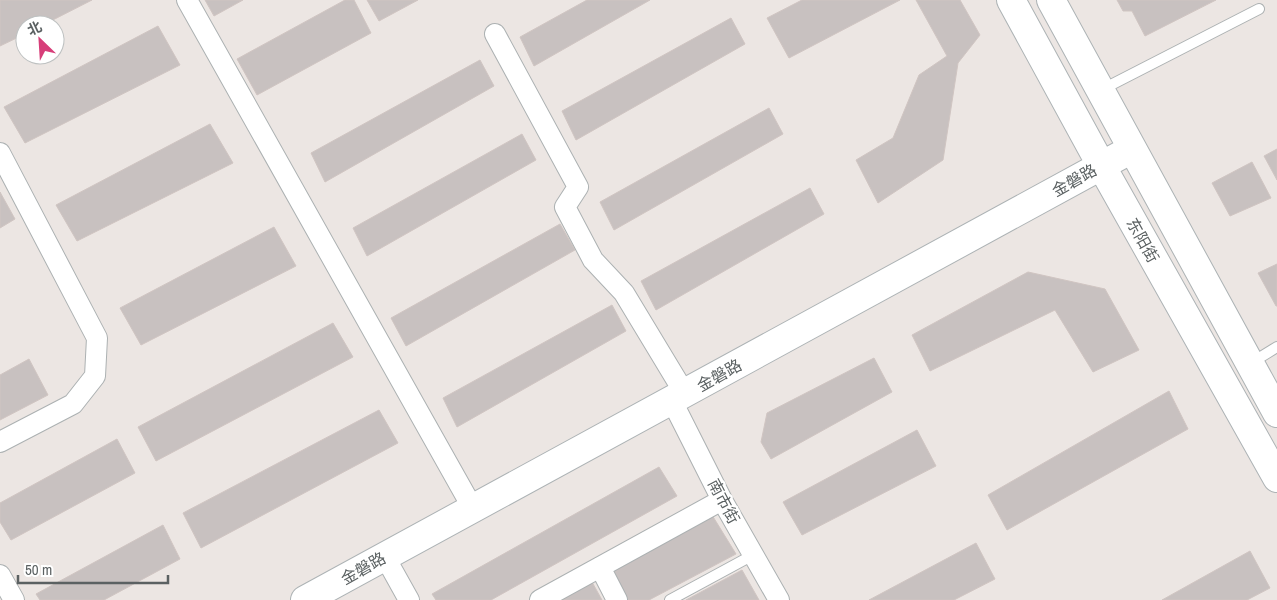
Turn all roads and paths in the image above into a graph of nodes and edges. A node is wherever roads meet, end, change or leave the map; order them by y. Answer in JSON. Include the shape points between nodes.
{"nodes":[{"id":1,"x":187,"y":0,"type":"edge"},
{"id":2,"x":1011,"y":0,"type":"edge"},
{"id":3,"x":1051,"y":0,"type":"edge"},
{"id":4,"x":1259,"y":9,"type":"dead end"},
{"id":5,"x":495,"y":34,"type":"dead end"},
{"id":6,"x":1100,"y":91,"type":"junction"},
{"id":7,"x":1132,"y":149,"type":"junction"},
{"id":8,"x":0,"y":153,"type":"edge"},
{"id":9,"x":1101,"y":165,"type":"junction"},
{"id":10,"x":1277,"y":347,"type":"edge"},
{"id":11,"x":1250,"y":363,"type":"junction"},
{"id":12,"x":678,"y":397,"type":"junction"},
{"id":13,"x":1277,"y":413,"type":"edge"},
{"id":14,"x":0,"y":442,"type":"edge"},
{"id":15,"x":1277,"y":478,"type":"edge"},
{"id":16,"x":722,"y":500,"type":"junction"},
{"id":17,"x":472,"y":507,"type":"junction"},
{"id":18,"x":753,"y":555,"type":"junction"},
{"id":19,"x":385,"y":556,"type":"junction"},
{"id":20,"x":600,"y":567,"type":"junction"},
{"id":21,"x":0,"y":575,"type":"edge"},
{"id":22,"x":14,"y":600,"type":"edge"},
{"id":23,"x":305,"y":600,"type":"edge"},
{"id":24,"x":409,"y":600,"type":"edge"},
{"id":25,"x":540,"y":600,"type":"edge"},
{"id":26,"x":617,"y":600,"type":"edge"},
{"id":27,"x":670,"y":600,"type":"edge"},
{"id":28,"x":779,"y":600,"type":"edge"}],
"edges":[{"from":1,"to":17,"type":"street"},
{"from":2,"to":9,"type":"main road","name":"东阳街"},
{"from":3,"to":6,"type":"main road"},
{"from":4,"to":6,"type":"lane"},
{"from":5,"to":12,"type":"street","name":"南市街","via":[[578,187],[565,207],[593,260],[624,293]]},
{"from":6,"to":7,"type":"main road"},
{"from":7,"to":9,"type":"main road","name":"金磐路"},
{"from":7,"to":11,"type":"main road"},
{"from":8,"to":14,"type":"street","via":[[97,338],[95,376],[73,404]]},
{"from":9,"to":12,"type":"main road","name":"金磐路"},
{"from":9,"to":15,"type":"main road","name":"东阳街"},
{"from":10,"to":11,"type":"lane"},
{"from":11,"to":13,"type":"main road"},
{"from":12,"to":16,"type":"street","name":"南市街"},
{"from":12,"to":17,"type":"main road","name":"金磐路"},
{"from":16,"to":18,"type":"street","name":"南市街"},
{"from":16,"to":20,"type":"street"},
{"from":17,"to":19,"type":"main road","name":"金磐路"},
{"from":18,"to":27,"type":"lane"},
{"from":18,"to":28,"type":"street","name":"南市街"},
{"from":19,"to":23,"type":"main road","name":"金磐路"},
{"from":19,"to":24,"type":"street"},
{"from":20,"to":25,"type":"street"},
{"from":20,"to":26,"type":"street"},
{"from":21,"to":22,"type":"street"}]}
